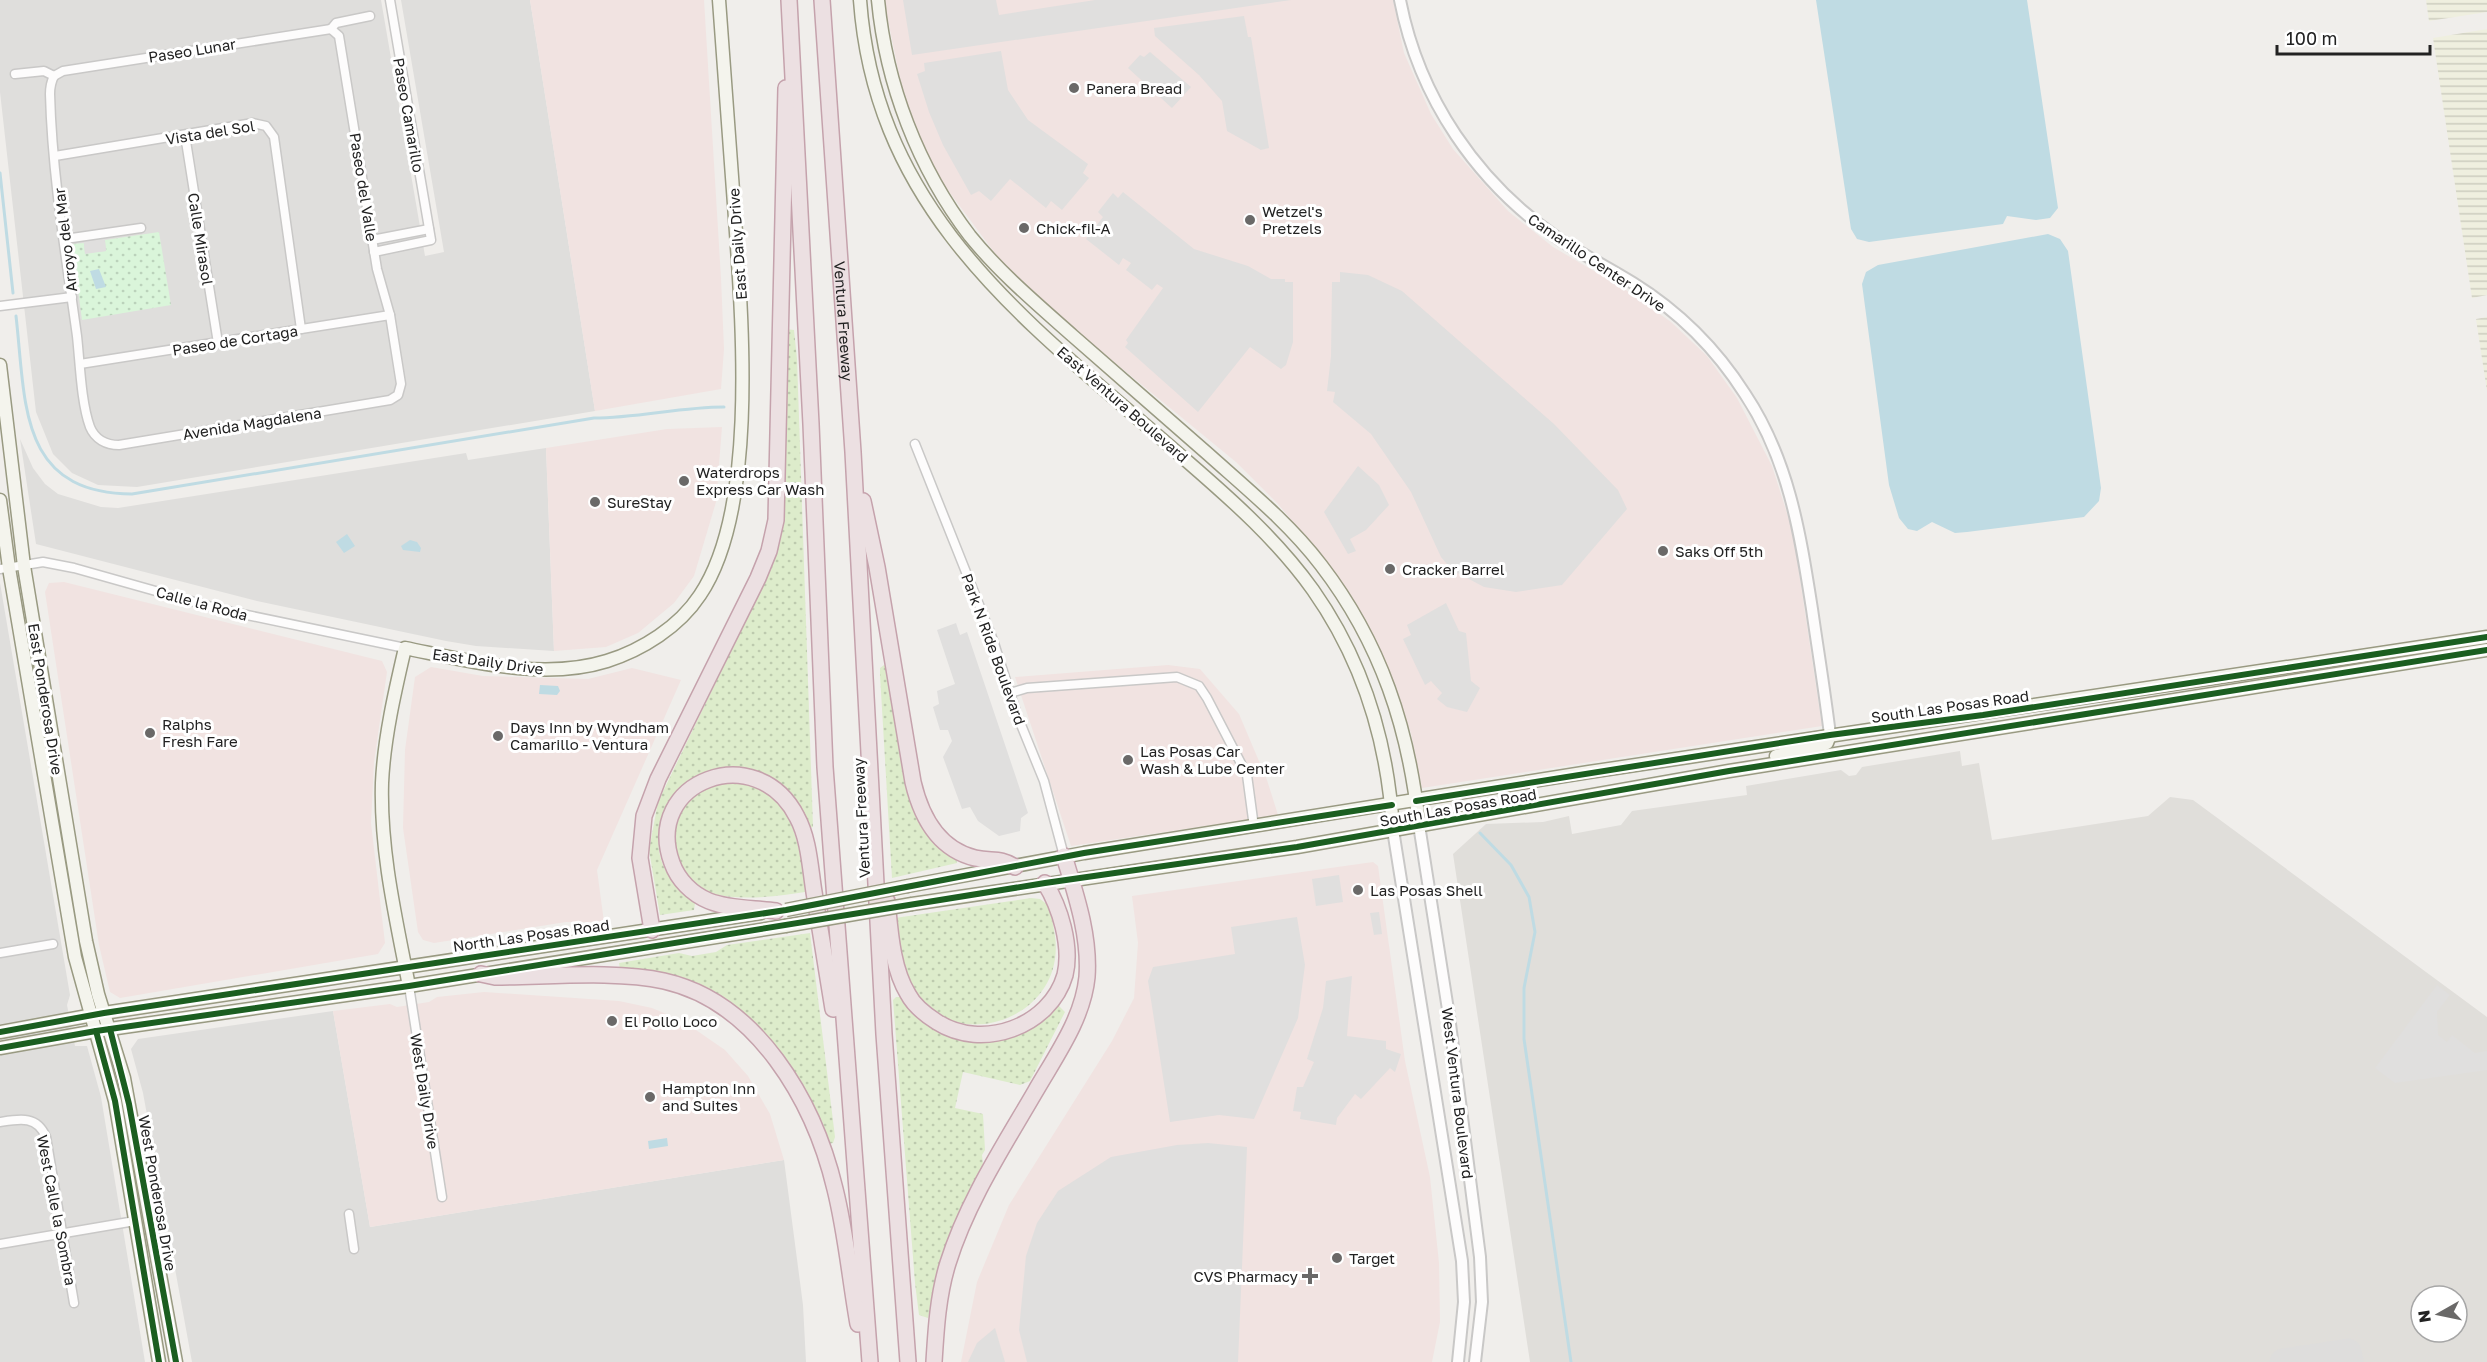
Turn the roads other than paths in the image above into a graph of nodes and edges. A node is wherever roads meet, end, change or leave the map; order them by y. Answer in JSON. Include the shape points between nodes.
{"nodes":[{"id":1,"x":390,"y":0,"type":"edge"},
{"id":2,"x":719,"y":0,"type":"edge"},
{"id":3,"x":789,"y":0,"type":"edge"},
{"id":4,"x":822,"y":0,"type":"edge"},
{"id":5,"x":860,"y":0,"type":"edge"},
{"id":6,"x":878,"y":0,"type":"edge"},
{"id":7,"x":1400,"y":0,"type":"edge"},
{"id":8,"x":370,"y":16,"type":"dead end"},
{"id":9,"x":791,"y":25,"type":"junction"},
{"id":10,"x":331,"y":29,"type":"junction"},
{"id":11,"x":15,"y":74,"type":"dead end"},
{"id":12,"x":54,"y":76,"type":"junction"},
{"id":13,"x":185,"y":135,"type":"junction"},
{"id":14,"x":55,"y":156,"type":"junction"},
{"id":15,"x":141,"y":228,"type":"dead end"},
{"id":16,"x":429,"y":229,"type":"junction"},
{"id":17,"x":64,"y":239,"type":"junction"},
{"id":18,"x":372,"y":240,"type":"junction"},
{"id":19,"x":374,"y":252,"type":"junction"},
{"id":20,"x":72,"y":297,"type":"junction"},
{"id":21,"x":0,"y":306,"type":"edge"},
{"id":22,"x":390,"y":315,"type":"junction"},
{"id":23,"x":302,"y":329,"type":"junction"},
{"id":24,"x":218,"y":343,"type":"junction"},
{"id":25,"x":80,"y":364,"type":"junction"},
{"id":26,"x":0,"y":365,"type":"edge"},
{"id":27,"x":400,"y":390,"type":"joint"},
{"id":28,"x":100,"y":440,"type":"joint"},
{"id":29,"x":915,"y":444,"type":"dead end"},
{"id":30,"x":853,"y":452,"type":"junction"},
{"id":31,"x":0,"y":500,"type":"edge"},
{"id":32,"x":24,"y":566,"type":"junction"},
{"id":33,"x":4,"y":569,"type":"edge"},
{"id":34,"x":2487,"y":637,"type":"edge"},
{"id":35,"x":405,"y":648,"type":"junction"},
{"id":36,"x":2487,"y":650,"type":"edge"},
{"id":37,"x":1010,"y":693,"type":"junction"},
{"id":38,"x":1830,"y":735,"type":"junction"},
{"id":39,"x":1728,"y":771,"type":"junction"},
{"id":40,"x":872,"y":785,"type":"junction"},
{"id":41,"x":1416,"y":801,"type":"junction"},
{"id":42,"x":1392,"y":805,"type":"junction"},
{"id":43,"x":1419,"y":825,"type":"junction"},
{"id":44,"x":1254,"y":827,"type":"junction"},
{"id":45,"x":1393,"y":830,"type":"junction"},
{"id":46,"x":1064,"y":856,"type":"junction"},
{"id":47,"x":1015,"y":867,"type":"junction"},
{"id":48,"x":1071,"y":879,"type":"junction"},
{"id":49,"x":1045,"y":883,"type":"junction"},
{"id":50,"x":781,"y":910,"type":"junction"},
{"id":51,"x":652,"y":930,"type":"junction"},
{"id":52,"x":53,"y":944,"type":"dead end"},
{"id":53,"x":654,"y":946,"type":"junction"},
{"id":54,"x":0,"y":953,"type":"edge"},
{"id":55,"x":405,"y":966,"type":"junction"},
{"id":56,"x":481,"y":974,"type":"junction"},
{"id":57,"x":409,"y":986,"type":"junction"},
{"id":58,"x":104,"y":1013,"type":"junction"},
{"id":59,"x":91,"y":1016,"type":"junction"},
{"id":60,"x":110,"y":1029,"type":"junction"},
{"id":61,"x":96,"y":1031,"type":"junction"},
{"id":62,"x":0,"y":1032,"type":"edge"},
{"id":63,"x":1,"y":1048,"type":"edge"},
{"id":64,"x":848,"y":1097,"type":"junction"},
{"id":65,"x":0,"y":1122,"type":"edge"},
{"id":66,"x":442,"y":1197,"type":"dead end"},
{"id":67,"x":349,"y":1214,"type":"dead end"},
{"id":68,"x":150,"y":1218,"type":"junction"},
{"id":69,"x":135,"y":1221,"type":"junction"},
{"id":70,"x":63,"y":1233,"type":"junction"},
{"id":71,"x":0,"y":1244,"type":"edge"},
{"id":72,"x":354,"y":1249,"type":"dead end"},
{"id":73,"x":74,"y":1303,"type":"dead end"},
{"id":74,"x":159,"y":1362,"type":"edge"},
{"id":75,"x":177,"y":1362,"type":"edge"},
{"id":76,"x":865,"y":1362,"type":"edge"},
{"id":77,"x":870,"y":1362,"type":"edge"},
{"id":78,"x":908,"y":1362,"type":"edge"},
{"id":79,"x":934,"y":1362,"type":"edge"},
{"id":80,"x":1458,"y":1362,"type":"edge"},
{"id":81,"x":1475,"y":1362,"type":"edge"}],
"edges":[{"from":1,"to":16,"type":"street","name":"Paseo Camarillo"},
{"from":2,"to":35,"type":"main road","name":"East Daily Drive","via":[[742,343],[736,482],[725,538],[711,574],[700,596],[664,632],[627,654],[595,664],[543,669]]},
{"from":3,"to":9,"type":"highway","name":"Ventura Freeway"},
{"from":4,"to":30,"type":"highway","name":"Ventura Freeway"},
{"from":5,"to":42,"type":"main road","name":"East Ventura Boulevard","via":[[879,104],[893,142],[939,223],[989,284],[1224,493],[1295,566],[1334,623],[1365,690],[1385,753]]},
{"from":6,"to":41,"type":"main road","name":"East Ventura Boulevard","via":[[890,70],[902,107],[916,144],[951,209],[986,255],[1020,290],[1244,486],[1321,565],[1365,634],[1383,671],[1410,753]]},
{"from":7,"to":38,"type":"street","name":"Camarillo Center Drive","via":[[1422,74],[1474,162],[1535,222],[1678,317],[1722,362],[1755,409],[1783,468],[1797,514]]},
{"from":8,"to":10,"type":"street","via":[[336,23]]},
{"from":9,"to":51,"type":"highway","via":[[783,116],[776,520],[758,578],[657,779],[644,816],[640,858]]},
{"from":9,"to":64,"type":"highway","name":"Ventura Freeway","via":[[825,767]]},
{"from":10,"to":12,"type":"street","name":"Paseo Lunar","via":[[63,71]]},
{"from":10,"to":18,"type":"street","name":"Paseo del Valle","via":[[339,36]]},
{"from":11,"to":12,"type":"street","via":[[44,71]]},
{"from":12,"to":14,"type":"street","name":"Arroyo del Mar","via":[[50,94]]},
{"from":13,"to":14,"type":"street","name":"Vista del Sol"},
{"from":13,"to":23,"type":"street","name":"Vista del Sol","via":[[253,123],[270,129]]},
{"from":13,"to":24,"type":"street","name":"Calle Mirasol"},
{"from":14,"to":17,"type":"street","name":"Arroyo del Mar"},
{"from":15,"to":17,"type":"street"},
{"from":16,"to":18,"type":"street"},
{"from":16,"to":19,"type":"street","name":"Paseo Camarillo","via":[[431,240]]},
{"from":17,"to":20,"type":"street","name":"Arroyo del Mar"},
{"from":18,"to":19,"type":"street","name":"Paseo del Valle"},
{"from":19,"to":22,"type":"street","name":"Paseo del Valle"},
{"from":20,"to":21,"type":"street"},
{"from":20,"to":25,"type":"street","name":"Arroyo del Mar"},
{"from":22,"to":23,"type":"street","name":"Paseo de Cortaga"},
{"from":22,"to":27,"type":"street","name":"Paseo del Valle"},
{"from":23,"to":24,"type":"street","name":"Paseo de Cortaga"},
{"from":24,"to":25,"type":"street","name":"Paseo de Cortaga"},
{"from":25,"to":28,"type":"street","name":"Arroyo del Mar","via":[[89,425]]},
{"from":26,"to":32,"type":"main road","name":"East Ponderosa Drive"},
{"from":27,"to":28,"type":"street","name":"Avenida Magdalena","via":[[390,400],[119,445]]},
{"from":29,"to":37,"type":"street","name":"Park N Ride Boulevard","via":[[993,639]]},
{"from":30,"to":40,"type":"highway","name":"Ventura Freeway"},
{"from":30,"to":47,"type":"highway","via":[[918,801],[943,841],[972,857],[1003,860]]},
{"from":31,"to":33,"type":"main road","name":"East Ponderosa Drive"},
{"from":32,"to":33,"type":"street","name":"Calle la Roda"},
{"from":32,"to":35,"type":"street","name":"Calle la Roda","via":[[43,562],[74,567],[224,610]]},
{"from":32,"to":58,"type":"main road","name":"East Ponderosa Drive","via":[[86,941]]},
{"from":33,"to":59,"type":"main road","name":"East Ponderosa Drive","via":[[75,957]]},
{"from":34,"to":38,"type":"main road","name":"South Las Posas Road"},
{"from":35,"to":55,"type":"main road","via":[[382,782],[385,852]]},
{"from":36,"to":39,"type":"main road","name":"South Las Posas Road"},
{"from":37,"to":44,"type":"street","via":[[1027,688],[1155,678],[1189,680],[1207,698],[1247,775]]},
{"from":37,"to":46,"type":"street","name":"Park N Ride Boulevard","via":[[1044,781]]},
{"from":38,"to":39,"type":"main road","via":[[1821,746],[1737,763]]},
{"from":38,"to":41,"type":"main road","name":"South Las Posas Road"},
{"from":39,"to":43,"type":"main road","name":"South Las Posas Road"},
{"from":40,"to":49,"type":"highway","via":[[900,977],[919,1009],[942,1025],[978,1035],[1005,1032],[1029,1022],[1052,1000],[1065,975],[1066,960],[1058,908]]},
{"from":40,"to":78,"type":"highway","name":"Ventura Freeway","via":[[884,1034]]},
{"from":41,"to":42,"type":"main road","name":"South Las Posas Road"},
{"from":41,"to":43,"type":"main road","name":"East Ventura Boulevard"},
{"from":42,"to":44,"type":"main road","name":"South Las Posas Road"},
{"from":42,"to":45,"type":"main road","name":"East Ventura Boulevard"},
{"from":43,"to":45,"type":"main road","name":"South Las Posas Road"},
{"from":43,"to":81,"type":"street","name":"West Ventura Boulevard","via":[[1449,1016],[1480,1257],[1482,1302]]},
{"from":44,"to":46,"type":"main road","name":"South Las Posas Road"},
{"from":45,"to":48,"type":"main road","name":"South Las Posas Road"},
{"from":45,"to":80,"type":"street","name":"West Ventura Boulevard","via":[[1462,1261],[1464,1302]]},
{"from":46,"to":47,"type":"main road","name":"North Las Posas Road"},
{"from":46,"to":48,"type":"highway"},
{"from":47,"to":50,"type":"main road","name":"North Las Posas Road","bridge":true},
{"from":48,"to":49,"type":"main road","name":"North Las Posas Road"},
{"from":48,"to":79,"type":"highway","via":[[1078,898],[1087,959],[1083,1000],[957,1236],[942,1288]]},
{"from":49,"to":53,"type":"main road","name":"North Las Posas Road","bridge":true},
{"from":50,"to":51,"type":"main road","name":"North Las Posas Road"},
{"from":50,"to":64,"type":"highway","via":[[710,902],[680,879],[668,852],[669,824],[680,800],[696,784],[730,774],[753,777],[774,788],[797,817],[805,836]]},
{"from":51,"to":53,"type":"main road"},
{"from":51,"to":55,"type":"main road","name":"North Las Posas Road"},
{"from":52,"to":54,"type":"street"},
{"from":53,"to":56,"type":"main road","name":"North Las Posas Road"},
{"from":55,"to":57,"type":"main road"},
{"from":55,"to":58,"type":"main road","name":"North Las Posas Road"},
{"from":56,"to":57,"type":"main road","name":"North Las Posas Road"},
{"from":56,"to":76,"type":"highway","via":[[661,980],[703,995],[748,1026],[787,1076],[826,1158],[842,1220]]},
{"from":57,"to":60,"type":"main road","name":"North Las Posas Road"},
{"from":57,"to":66,"type":"street","name":"West Daily Drive"},
{"from":58,"to":59,"type":"main road","name":"North Las Posas Road"},
{"from":58,"to":60,"type":"main road","name":"East Ponderosa Drive"},
{"from":59,"to":61,"type":"main road","name":"East Ponderosa Drive"},
{"from":59,"to":62,"type":"main road","name":"North Las Posas Road"},
{"from":60,"to":61,"type":"main road","name":"North Las Posas Road"},
{"from":60,"to":68,"type":"main road","name":"West Ponderosa Drive","via":[[126,1086]]},
{"from":61,"to":63,"type":"main road","name":"North Las Posas Road"},
{"from":61,"to":69,"type":"main road","name":"West Ponderosa Drive","via":[[115,1101]]},
{"from":62,"to":63,"type":"main road"},
{"from":64,"to":77,"type":"highway","name":"Ventura Freeway"},
{"from":65,"to":70,"type":"street","name":"West Calle la Sombra","via":[[33,1121],[46,1137]]},
{"from":67,"to":72,"type":"street"},
{"from":68,"to":69,"type":"main road"},
{"from":68,"to":75,"type":"main road","name":"West Ponderosa Drive"},
{"from":69,"to":70,"type":"street"},
{"from":69,"to":74,"type":"main road","name":"West Ponderosa Drive"},
{"from":70,"to":71,"type":"street"},
{"from":70,"to":73,"type":"street","name":"West Calle la Sombra"}]}
